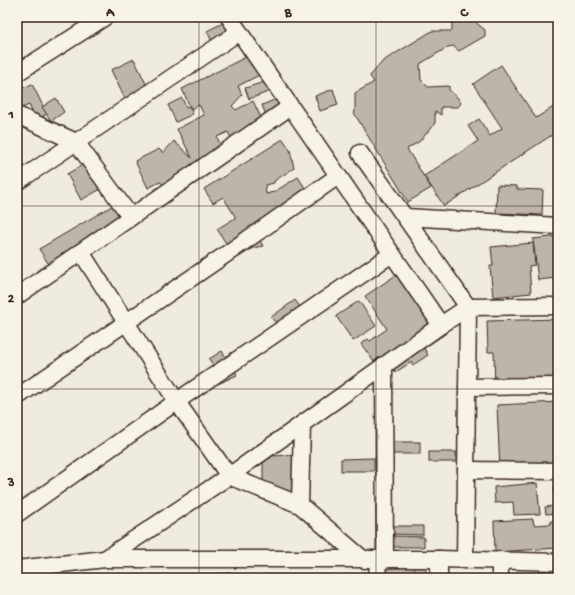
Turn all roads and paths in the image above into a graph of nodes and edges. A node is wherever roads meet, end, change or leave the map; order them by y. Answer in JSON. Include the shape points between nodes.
{"nodes":[{"id":1,"x":106,"y":17,"type":"edge"},
{"id":2,"x":229,"y":17,"type":"edge"},
{"id":3,"x":239,"y":32,"type":"junction"},
{"id":4,"x":17,"y":73,"type":"edge"},
{"id":5,"x":290,"y":107,"type":"junction"},
{"id":6,"x":17,"y":115,"type":"edge"},
{"id":7,"x":76,"y":142,"type":"junction"},
{"id":8,"x":360,"y":152,"type":"dead end"},
{"id":9,"x":338,"y":176,"type":"junction"},
{"id":10,"x":17,"y":182,"type":"edge"},
{"id":11,"x":131,"y":217,"type":"junction"},
{"id":12,"x":406,"y":217,"type":"junction"},
{"id":13,"x":558,"y":226,"type":"edge"},
{"id":14,"x":81,"y":252,"type":"junction"},
{"id":15,"x":392,"y":254,"type":"junction"},
{"id":16,"x":17,"y":296,"type":"edge"},
{"id":17,"x":558,"y":306,"type":"edge"},
{"id":18,"x":468,"y":307,"type":"junction"},
{"id":19,"x":126,"y":323,"type":"junction"},
{"id":20,"x":441,"y":325,"type":"junction"},
{"id":21,"x":384,"y":365,"type":"junction"},
{"id":22,"x":558,"y":386,"type":"edge"},
{"id":23,"x":467,"y":387,"type":"junction"},
{"id":24,"x":17,"y":398,"type":"edge"},
{"id":25,"x":177,"y":402,"type":"junction"},
{"id":26,"x":302,"y":424,"type":"junction"},
{"id":27,"x":466,"y":470,"type":"junction"},
{"id":28,"x":558,"y":471,"type":"edge"},
{"id":29,"x":229,"y":476,"type":"junction"},
{"id":30,"x":300,"y":505,"type":"junction"},
{"id":31,"x":17,"y":514,"type":"edge"},
{"id":32,"x":105,"y":559,"type":"junction"},
{"id":33,"x":439,"y":559,"type":"junction"},
{"id":34,"x":375,"y":560,"type":"junction"},
{"id":35,"x":465,"y":560,"type":"junction"},
{"id":36,"x":500,"y":560,"type":"junction"},
{"id":37,"x":558,"y":562,"type":"edge"},
{"id":38,"x":17,"y":569,"type":"edge"},
{"id":39,"x":377,"y":578,"type":"edge"},
{"id":40,"x":439,"y":578,"type":"edge"},
{"id":41,"x":500,"y":578,"type":"edge"}],
"edges":[{"from":1,"to":4,"type":"street"},
{"from":2,"to":3,"type":"street"},
{"from":3,"to":5,"type":"street"},
{"from":3,"to":7,"type":"street"},
{"from":5,"to":9,"type":"street"},
{"from":5,"to":11,"type":"street"},
{"from":6,"to":7,"type":"street"},
{"from":7,"to":10,"type":"street"},
{"from":7,"to":11,"type":"street"},
{"from":8,"to":12,"type":"street"},
{"from":9,"to":15,"type":"street"},
{"from":9,"to":19,"type":"street"},
{"from":11,"to":14,"type":"street"},
{"from":12,"to":13,"type":"street"},
{"from":12,"to":18,"type":"street"},
{"from":14,"to":16,"type":"street"},
{"from":14,"to":19,"type":"street"},
{"from":15,"to":20,"type":"street"},
{"from":15,"to":25,"type":"street"},
{"from":17,"to":18,"type":"street"},
{"from":18,"to":20,"type":"street"},
{"from":18,"to":23,"type":"street"},
{"from":19,"to":24,"type":"street"},
{"from":19,"to":25,"type":"street"},
{"from":20,"to":21,"type":"street"},
{"from":21,"to":26,"type":"street"},
{"from":21,"to":34,"type":"street"},
{"from":22,"to":23,"type":"street"},
{"from":23,"to":27,"type":"street"},
{"from":25,"to":29,"type":"street"},
{"from":25,"to":31,"type":"street"},
{"from":26,"to":29,"type":"street"},
{"from":26,"to":30,"type":"street"},
{"from":27,"to":28,"type":"street"},
{"from":27,"to":35,"type":"street"},
{"from":29,"to":30,"type":"street"},
{"from":29,"to":32,"type":"street"},
{"from":30,"to":34,"type":"street"},
{"from":32,"to":34,"type":"street"},
{"from":32,"to":38,"type":"street"},
{"from":33,"to":34,"type":"street"},
{"from":33,"to":35,"type":"street"},
{"from":33,"to":40,"type":"street"},
{"from":34,"to":39,"type":"street"},
{"from":35,"to":36,"type":"street"},
{"from":36,"to":37,"type":"street"},
{"from":36,"to":41,"type":"street"}]}
